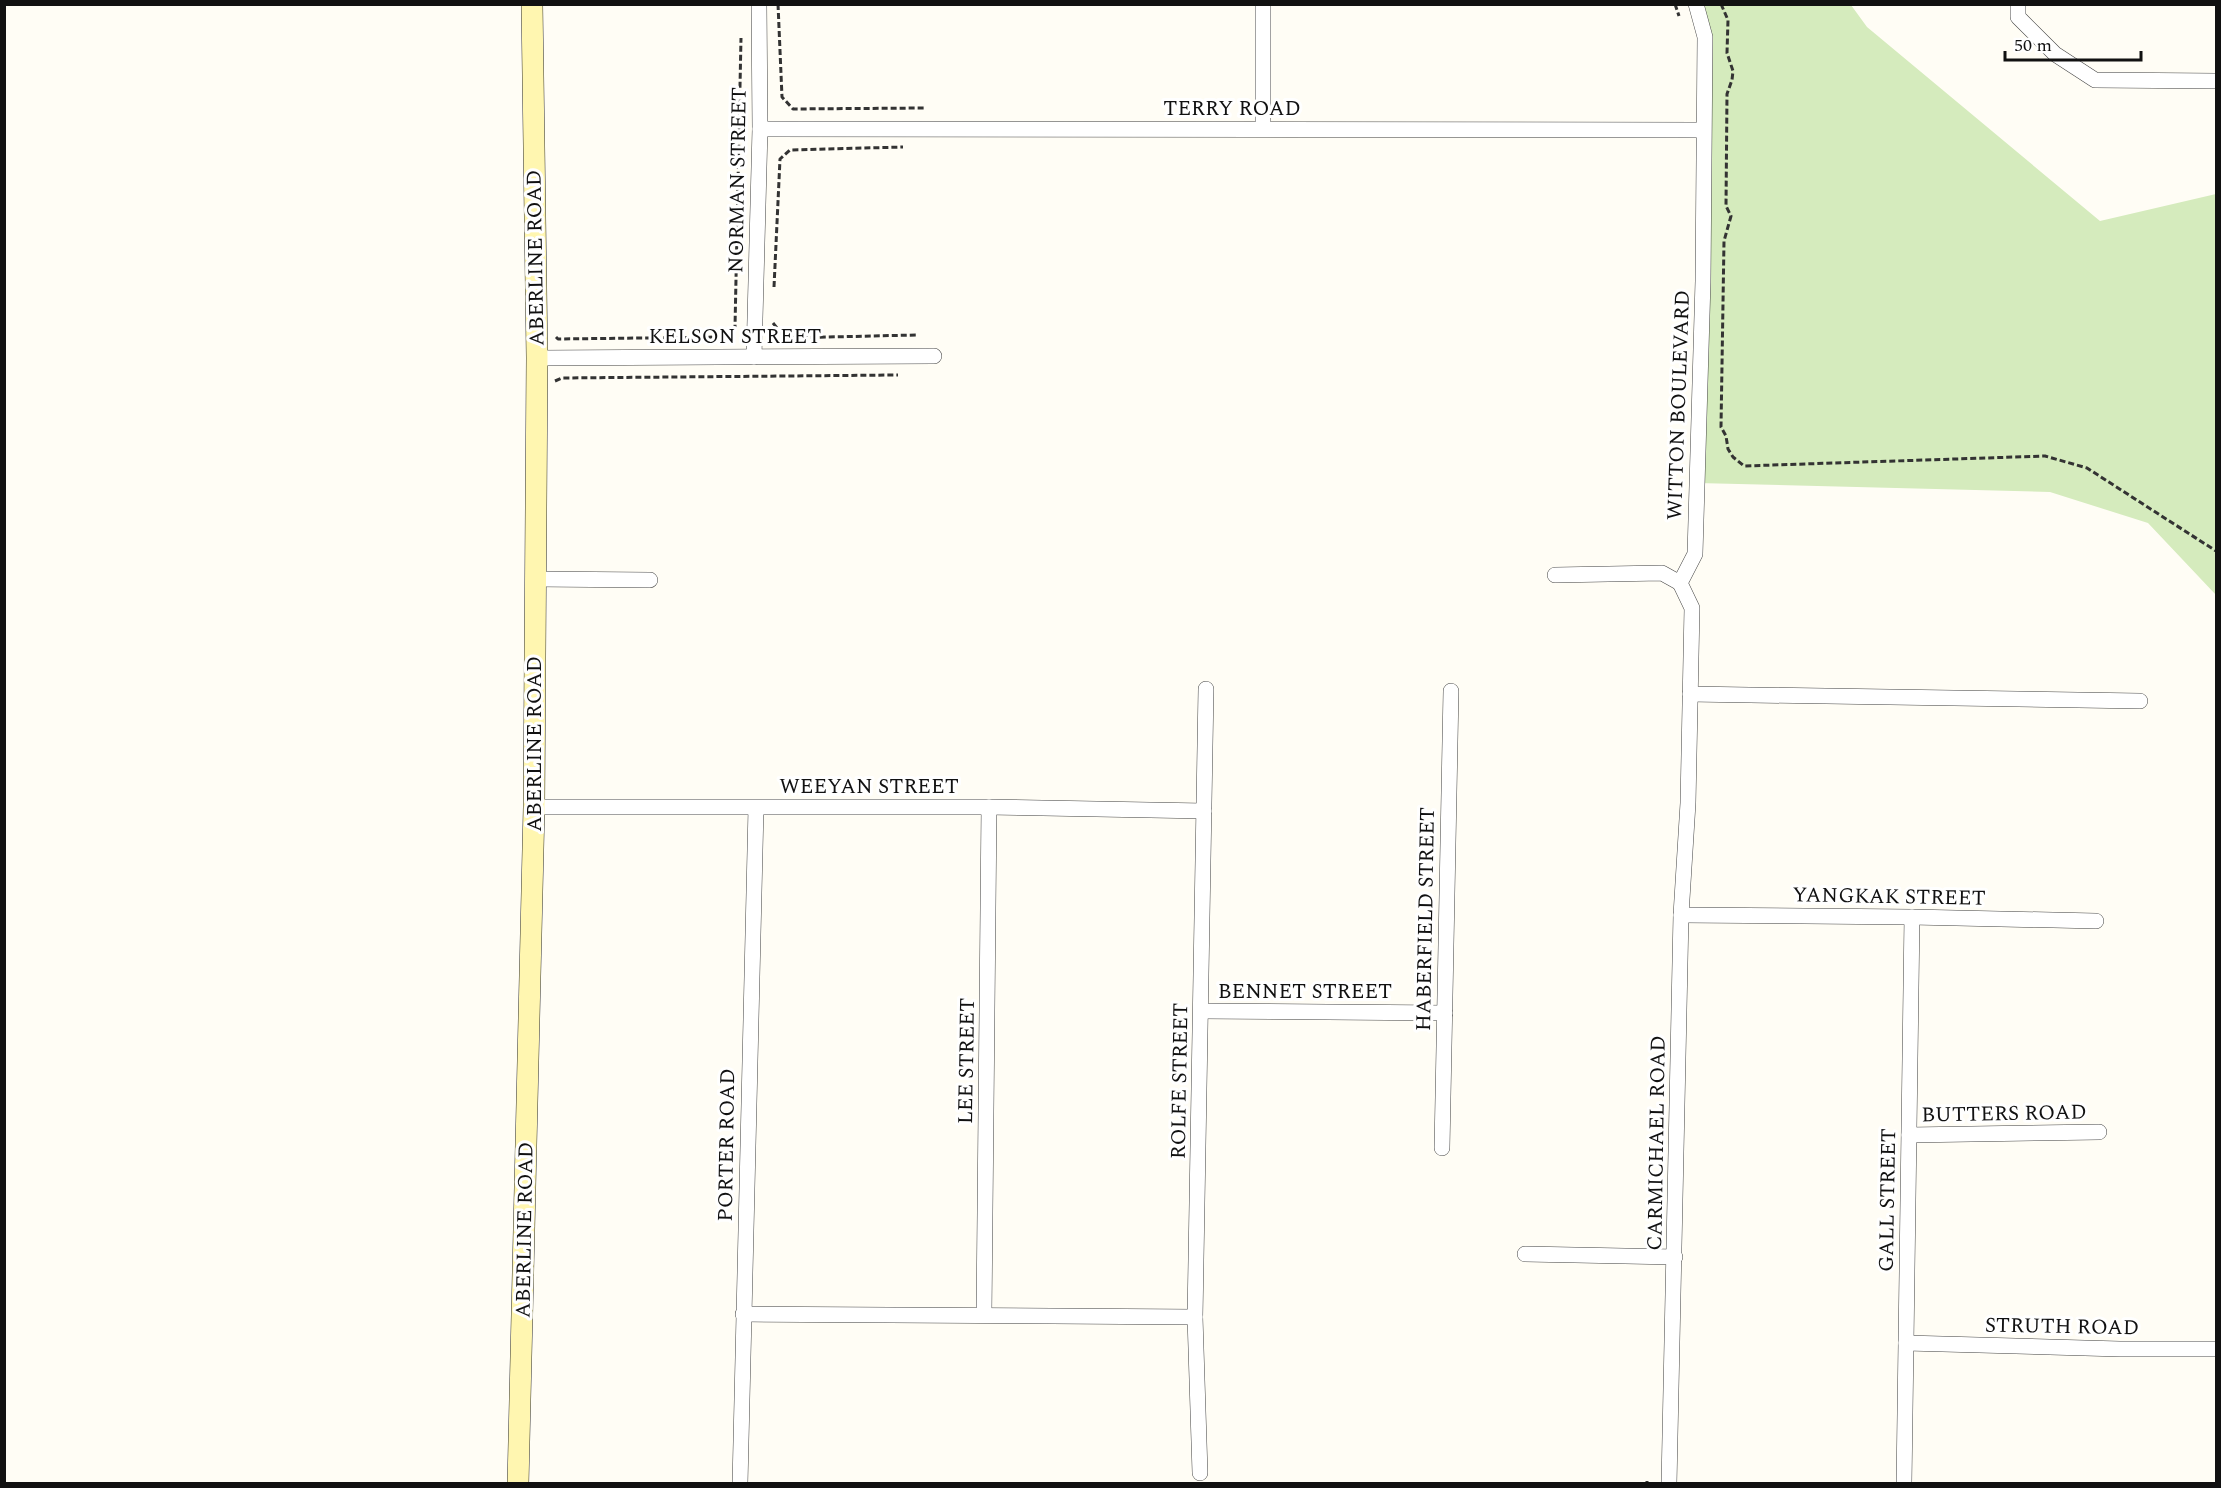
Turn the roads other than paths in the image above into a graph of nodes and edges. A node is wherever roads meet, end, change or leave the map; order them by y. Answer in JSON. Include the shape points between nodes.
{"nodes":[{"id":1,"x":532,"y":4,"type":"edge"},
{"id":2,"x":759,"y":4,"type":"edge"},
{"id":3,"x":1263,"y":4,"type":"edge"},
{"id":4,"x":1696,"y":4,"type":"edge"},
{"id":5,"x":2018,"y":4,"type":"edge"},
{"id":6,"x":2217,"y":81,"type":"edge"},
{"id":7,"x":760,"y":129,"type":"junction"},
{"id":8,"x":1263,"y":129,"type":"junction"},
{"id":9,"x":1703,"y":130,"type":"junction"},
{"id":10,"x":934,"y":356,"type":"dead end"},
{"id":11,"x":754,"y":357,"type":"junction"},
{"id":12,"x":537,"y":358,"type":"junction"},
{"id":13,"x":1555,"y":575,"type":"dead end"},
{"id":14,"x":535,"y":579,"type":"junction"},
{"id":15,"x":650,"y":580,"type":"dead end"},
{"id":16,"x":1680,"y":583,"type":"junction"},
{"id":17,"x":1206,"y":689,"type":"dead end"},
{"id":18,"x":1450,"y":691,"type":"dead end"},
{"id":19,"x":1690,"y":694,"type":"junction"},
{"id":20,"x":2140,"y":701,"type":"dead end"},
{"id":21,"x":534,"y":807,"type":"junction"},
{"id":22,"x":989,"y":807,"type":"junction"},
{"id":23,"x":756,"y":808,"type":"junction"},
{"id":24,"x":1204,"y":811,"type":"junction"},
{"id":25,"x":1681,"y":915,"type":"junction"},
{"id":26,"x":1912,"y":917,"type":"junction"},
{"id":27,"x":2096,"y":921,"type":"dead end"},
{"id":28,"x":1201,"y":1011,"type":"junction"},
{"id":29,"x":1445,"y":1013,"type":"junction"},
{"id":30,"x":2099,"y":1132,"type":"dead end"},
{"id":31,"x":1909,"y":1135,"type":"junction"},
{"id":32,"x":1442,"y":1148,"type":"dead end"},
{"id":33,"x":1525,"y":1254,"type":"dead end"},
{"id":34,"x":1676,"y":1257,"type":"junction"},
{"id":35,"x":743,"y":1314,"type":"junction"},
{"id":36,"x":984,"y":1316,"type":"junction"},
{"id":37,"x":1195,"y":1317,"type":"junction"},
{"id":38,"x":1906,"y":1343,"type":"junction"},
{"id":39,"x":2217,"y":1349,"type":"edge"},
{"id":40,"x":1200,"y":1473,"type":"dead end"},
{"id":41,"x":518,"y":1484,"type":"edge"},
{"id":42,"x":740,"y":1484,"type":"edge"},
{"id":43,"x":1669,"y":1484,"type":"edge"},
{"id":44,"x":1904,"y":1484,"type":"edge"}],
"edges":[{"from":1,"to":12,"type":"street","name":"ABERLINE ROAD"},
{"from":2,"to":7,"type":"street","name":"NORMAN STREET"},
{"from":3,"to":8,"type":"street"},
{"from":4,"to":9,"type":"street","name":"WITTON BOULEVARD","via":[[1705,37]]},
{"from":5,"to":6,"type":"street","via":[[2018,17],[2055,54],[2095,80]]},
{"from":7,"to":8,"type":"street","name":"TERRY ROAD"},
{"from":7,"to":11,"type":"street","name":"NORMAN STREET"},
{"from":8,"to":9,"type":"street","name":"TERRY ROAD"},
{"from":9,"to":16,"type":"street","name":"WITTON BOULEVARD","via":[[1695,554]]},
{"from":10,"to":11,"type":"street","name":"KELSON STREET"},
{"from":11,"to":12,"type":"street","name":"KELSON STREET"},
{"from":12,"to":14,"type":"street","name":"ABERLINE ROAD"},
{"from":13,"to":16,"type":"street","via":[[1662,573]]},
{"from":14,"to":15,"type":"street"},
{"from":14,"to":21,"type":"street","name":"ABERLINE ROAD"},
{"from":16,"to":19,"type":"street","via":[[1692,608]]},
{"from":17,"to":24,"type":"street","name":"ROLFE STREET"},
{"from":18,"to":29,"type":"street","name":"HABERFIELD STREET"},
{"from":19,"to":20,"type":"street"},
{"from":19,"to":25,"type":"street","name":"CARMICHAEL ROAD"},
{"from":21,"to":23,"type":"street","name":"WEEYAN STREET"},
{"from":21,"to":41,"type":"street","name":"ABERLINE ROAD"},
{"from":22,"to":23,"type":"street","name":"WEEYAN STREET"},
{"from":22,"to":24,"type":"street","name":"WEEYAN STREET"},
{"from":22,"to":36,"type":"street","name":"LEE STREET"},
{"from":23,"to":35,"type":"street","name":"PORTER ROAD"},
{"from":24,"to":28,"type":"street","name":"ROLFE STREET"},
{"from":25,"to":26,"type":"street","name":"YANGKAK STREET"},
{"from":25,"to":34,"type":"street","name":"CARMICHAEL ROAD"},
{"from":26,"to":27,"type":"street","name":"YANGKAK STREET"},
{"from":26,"to":31,"type":"street","name":"GALL STREET"},
{"from":28,"to":29,"type":"street","name":"BENNET STREET"},
{"from":28,"to":37,"type":"street","name":"ROLFE STREET"},
{"from":29,"to":32,"type":"street","name":"HABERFIELD STREET"},
{"from":30,"to":31,"type":"street","name":"BUTTERS ROAD"},
{"from":31,"to":38,"type":"street","name":"GALL STREET"},
{"from":33,"to":34,"type":"street"},
{"from":34,"to":43,"type":"street","name":"CARMICHAEL ROAD"},
{"from":35,"to":36,"type":"street"},
{"from":35,"to":42,"type":"street","name":"PORTER ROAD"},
{"from":36,"to":37,"type":"street"},
{"from":37,"to":40,"type":"street","name":"ROLFE STREET"},
{"from":38,"to":39,"type":"street","name":"STRUTH ROAD"},
{"from":38,"to":44,"type":"street","name":"GALL STREET"}]}
